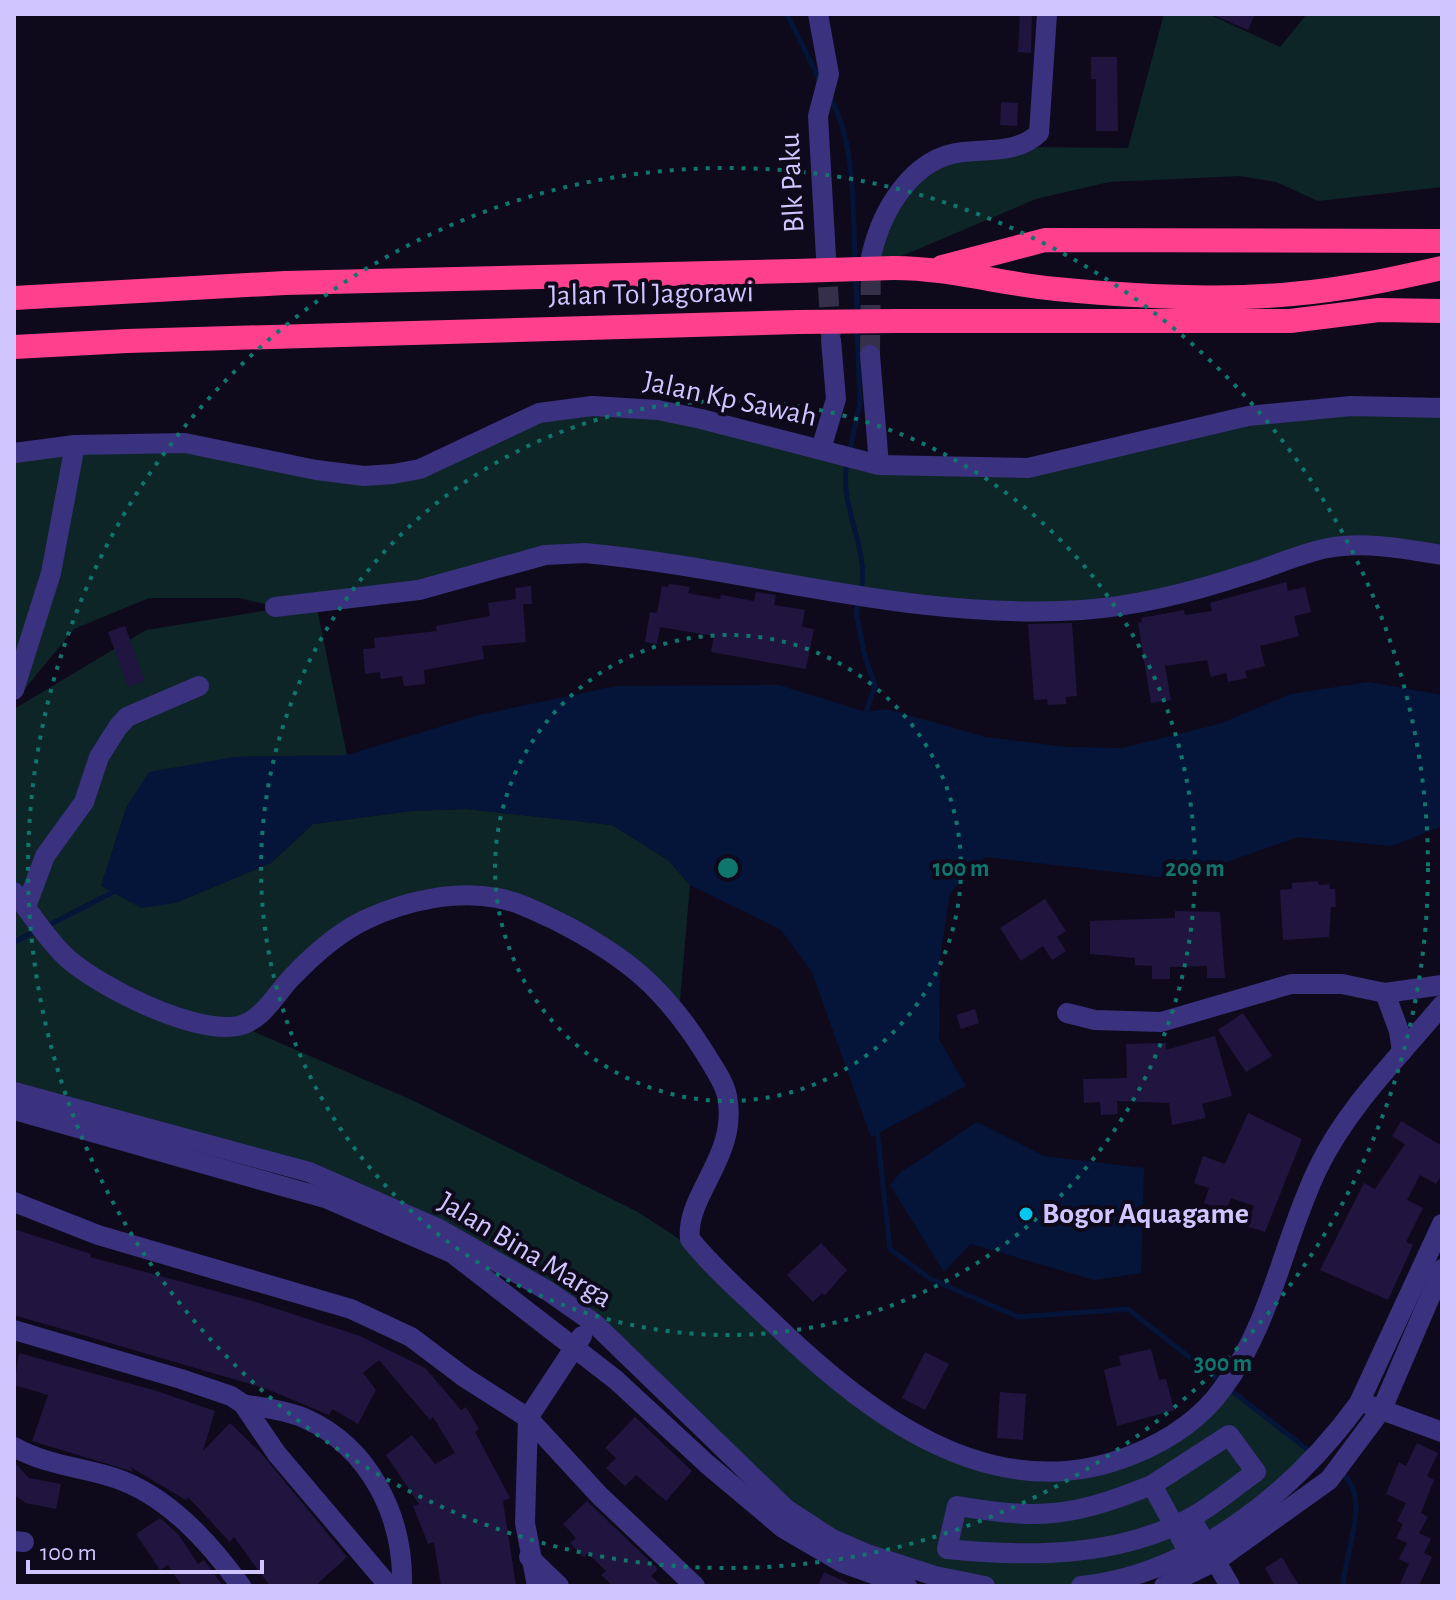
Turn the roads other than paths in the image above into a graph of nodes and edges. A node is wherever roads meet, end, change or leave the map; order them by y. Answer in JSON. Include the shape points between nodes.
{"nodes":[{"id":1,"x":1047,"y":14,"type":"edge"},
{"id":2,"x":822,"y":15,"type":"edge"},
{"id":3,"x":1442,"y":241,"type":"edge"},
{"id":4,"x":826,"y":257,"type":"tunnel mouth"},
{"id":5,"x":871,"y":257,"type":"tunnel mouth"},
{"id":6,"x":936,"y":268,"type":"junction"},
{"id":7,"x":1442,"y":268,"type":"edge"},
{"id":8,"x":14,"y":298,"type":"edge"},
{"id":9,"x":1442,"y":311,"type":"edge"},
{"id":10,"x":1290,"y":321,"type":"junction"},
{"id":11,"x":1442,"y":325,"type":"edge"},
{"id":12,"x":831,"y":340,"type":"tunnel mouth"},
{"id":13,"x":14,"y":347,"type":"edge"},
{"id":14,"x":870,"y":355,"type":"tunnel mouth"},
{"id":15,"x":1442,"y":408,"type":"edge"},
{"id":16,"x":75,"y":445,"type":"junction"},
{"id":17,"x":826,"y":450,"type":"junction"},
{"id":18,"x":14,"y":453,"type":"edge"},
{"id":19,"x":875,"y":465,"type":"junction"},
{"id":20,"x":1442,"y":555,"type":"edge"},
{"id":21,"x":275,"y":607,"type":"dead end"},
{"id":22,"x":199,"y":686,"type":"dead end"},
{"id":23,"x":14,"y":690,"type":"edge"},
{"id":24,"x":23,"y":903,"type":"edge"},
{"id":25,"x":1442,"y":985,"type":"edge"},
{"id":26,"x":1385,"y":993,"type":"junction"},
{"id":27,"x":1442,"y":1005,"type":"edge"},
{"id":28,"x":1067,"y":1013,"type":"dead end"},
{"id":29,"x":1402,"y":1052,"type":"junction"},
{"id":30,"x":14,"y":1092,"type":"edge"},
{"id":31,"x":14,"y":1110,"type":"edge"},
{"id":32,"x":14,"y":1202,"type":"edge"},
{"id":33,"x":1442,"y":1224,"type":"edge"},
{"id":34,"x":1442,"y":1269,"type":"edge"},
{"id":35,"x":594,"y":1323,"type":"junction"},
{"id":36,"x":14,"y":1330,"type":"edge"},
{"id":37,"x":574,"y":1345,"type":"junction"},
{"id":38,"x":1359,"y":1403,"type":"junction"},
{"id":39,"x":243,"y":1404,"type":"junction"},
{"id":40,"x":1382,"y":1409,"type":"junction"},
{"id":41,"x":528,"y":1418,"type":"junction"},
{"id":42,"x":1442,"y":1432,"type":"edge"},
{"id":43,"x":14,"y":1447,"type":"edge"},
{"id":44,"x":1152,"y":1485,"type":"junction"},
{"id":45,"x":1183,"y":1521,"type":"junction"},
{"id":46,"x":1203,"y":1553,"type":"junction"},
{"id":47,"x":529,"y":1557,"type":"junction"},
{"id":48,"x":241,"y":1586,"type":"edge"},
{"id":49,"x":389,"y":1586,"type":"edge"},
{"id":50,"x":402,"y":1586,"type":"edge"},
{"id":51,"x":537,"y":1586,"type":"edge"},
{"id":52,"x":559,"y":1586,"type":"edge"},
{"id":53,"x":695,"y":1586,"type":"edge"},
{"id":54,"x":907,"y":1586,"type":"edge"},
{"id":55,"x":985,"y":1586,"type":"edge"},
{"id":56,"x":1081,"y":1586,"type":"edge"},
{"id":57,"x":1164,"y":1586,"type":"edge"},
{"id":58,"x":1230,"y":1586,"type":"edge"}],
"edges":[{"from":1,"to":5,"type":"street","via":[[1039,133],[1017,146],[961,152],[925,165],[883,217]]},
{"from":2,"to":4,"type":"street","name":"Blk Paku","via":[[829,74],[823,97]]},
{"from":3,"to":6,"type":"highway","via":[[1045,240]]},
{"from":6,"to":7,"type":"highway","via":[[1028,286],[1174,295],[1291,294]]},
{"from":6,"to":8,"type":"highway","name":"Jalan Tol Jagorawi","bridge":true,"via":[[285,283]]},
{"from":9,"to":10,"type":"highway","via":[[1379,310]]},
{"from":10,"to":11,"type":"highway"},
{"from":10,"to":13,"type":"highway","name":"Jalan Tol Jagorawi","bridge":true,"via":[[799,322]]},
{"from":12,"to":17,"type":"street","via":[[836,399]]},
{"from":14,"to":19,"type":"street"},
{"from":15,"to":19,"type":"street","name":"Jalan Kp Sawah","via":[[1351,406],[1248,416],[1028,468]]},
{"from":16,"to":17,"type":"street","name":"Jalan Kp Sawah","via":[[185,443],[316,470],[393,474],[420,469],[526,418],[592,406],[658,410]]},
{"from":16,"to":18,"type":"street","name":"Jalan Kp Sawah"},
{"from":16,"to":23,"type":"street","via":[[51,573]]},
{"from":17,"to":19,"type":"street","name":"Jalan Kp Sawah"},
{"from":20,"to":21,"type":"street","via":[[1393,547],[1329,548],[1204,589],[1132,605],[960,611],[585,553],[545,555],[419,590]]},
{"from":22,"to":24,"type":"street","via":[[127,717],[118,727],[99,757],[84,802],[45,856]]},
{"from":24,"to":29,"type":"street","via":[[66,957],[138,1003],[199,1023],[241,1026],[257,1018],[334,937],[402,904],[497,898],[544,915],[627,961],[679,1012],[727,1094],[726,1139],[688,1223],[690,1239],[817,1366],[912,1435],[974,1462],[1051,1470],[1113,1462],[1183,1428],[1224,1388],[1254,1342],[1319,1166],[1374,1081]]},
{"from":25,"to":26,"type":"street"},
{"from":26,"to":28,"type":"street","via":[[1342,984],[1291,984],[1161,1022],[1095,1020]]},
{"from":26,"to":29,"type":"street"},
{"from":27,"to":29,"type":"street"},
{"from":30,"to":35,"type":"street","name":"Jalan Bina Marga","via":[[309,1172],[357,1191],[491,1257]]},
{"from":31,"to":37,"type":"street","name":"Jalan Bina Marga","via":[[328,1199],[452,1253]]},
{"from":32,"to":41,"type":"street","via":[[98,1235],[351,1309],[411,1337]]},
{"from":33,"to":38,"type":"street"},
{"from":34,"to":40,"type":"street"},
{"from":35,"to":37,"type":"street"},
{"from":35,"to":55,"type":"street","name":"Jalan Bina Marga","via":[[786,1509],[867,1554]]},
{"from":36,"to":39,"type":"street","via":[[181,1379]]},
{"from":37,"to":41,"type":"street"},
{"from":37,"to":54,"type":"street","name":"Jalan Bina Marga","via":[[783,1528],[843,1563]]},
{"from":38,"to":40,"type":"street"},
{"from":38,"to":46,"type":"street","via":[[1279,1490]]},
{"from":39,"to":49,"type":"street","via":[[277,1454]]},
{"from":39,"to":50,"type":"street","via":[[302,1417],[354,1452],[395,1523],[403,1554]]},
{"from":40,"to":42,"type":"street"},
{"from":40,"to":46,"type":"street","via":[[1329,1480]]},
{"from":41,"to":47,"type":"street","via":[[524,1491]]},
{"from":41,"to":53,"type":"street"},
{"from":43,"to":48,"type":"street","via":[[55,1464],[116,1478],[157,1498],[184,1520]]},
{"from":44,"to":45,"type":"street"},
{"from":44,"to":45,"type":"street","via":[[1229,1435],[1256,1472]]},
{"from":44,"to":45,"type":"street","via":[[1056,1516],[957,1506],[947,1549],[1063,1553],[1120,1543]]},
{"from":45,"to":46,"type":"street"},
{"from":46,"to":56,"type":"street"},
{"from":46,"to":57,"type":"street"},
{"from":46,"to":58,"type":"street"},
{"from":47,"to":51,"type":"street"},
{"from":47,"to":52,"type":"street"}]}
